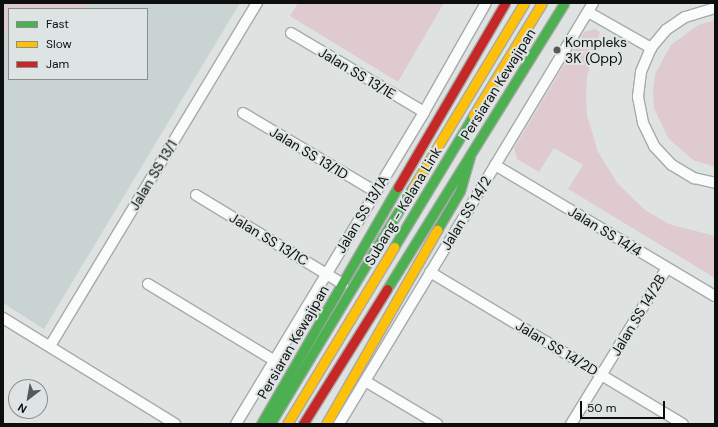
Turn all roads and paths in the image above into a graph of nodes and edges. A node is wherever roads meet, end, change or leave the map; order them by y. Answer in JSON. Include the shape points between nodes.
{"nodes":[{"id":1,"x":257,"y":3,"type":"edge"},
{"id":2,"x":486,"y":3,"type":"edge"},
{"id":3,"x":505,"y":3,"type":"edge"},
{"id":4,"x":524,"y":3,"type":"edge"},
{"id":5,"x":542,"y":3,"type":"edge"},
{"id":6,"x":564,"y":3,"type":"edge"},
{"id":7,"x":590,"y":7,"type":"edge"},
{"id":8,"x":715,"y":8,"type":"edge"},
{"id":9,"x":291,"y":33,"type":"dead end"},
{"id":10,"x":652,"y":48,"type":"junction"},
{"id":11,"x":424,"y":112,"type":"junction"},
{"id":12,"x":243,"y":113,"type":"dead end"},
{"id":13,"x":470,"y":156,"type":"junction"},
{"id":14,"x":495,"y":165,"type":"junction"},
{"id":15,"x":715,"y":183,"type":"edge"},
{"id":16,"x":376,"y":192,"type":"junction"},
{"id":17,"x":196,"y":195,"type":"dead end"},
{"id":18,"x":667,"y":268,"type":"junction"},
{"id":19,"x":430,"y":272,"type":"junction"},
{"id":20,"x":326,"y":274,"type":"junction"},
{"id":21,"x":148,"y":284,"type":"dead end"},
{"id":22,"x":343,"y":284,"type":"junction"},
{"id":23,"x":715,"y":296,"type":"edge"},
{"id":24,"x":3,"y":318,"type":"edge"},
{"id":25,"x":50,"y":346,"type":"junction"},
{"id":26,"x":275,"y":361,"type":"junction"},
{"id":27,"x":601,"y":375,"type":"junction"},
{"id":28,"x":365,"y":381,"type":"junction"},
{"id":29,"x":175,"y":424,"type":"edge"},
{"id":30,"x":236,"y":424,"type":"edge"},
{"id":31,"x":261,"y":424,"type":"edge"},
{"id":32,"x":270,"y":424,"type":"edge"},
{"id":33,"x":287,"y":424,"type":"edge"},
{"id":34,"x":303,"y":424,"type":"edge"},
{"id":35,"x":326,"y":424,"type":"edge"},
{"id":36,"x":339,"y":424,"type":"edge"},
{"id":37,"x":437,"y":424,"type":"edge"},
{"id":38,"x":571,"y":424,"type":"edge"},
{"id":39,"x":683,"y":424,"type":"edge"}],
"edges":[{"from":1,"to":25,"type":"street","name":"Jalan SS 13/1"},
{"from":2,"to":11,"type":"street","name":"Jalan SS 13/1A"},
{"from":3,"to":22,"type":"main road","name":"Persiaran Kewajipan"},
{"from":4,"to":32,"type":"main road","name":"Subang - Kelana Link"},
{"from":5,"to":33,"type":"main road","name":"Subang - Kelana Link"},
{"from":6,"to":13,"type":"main road","name":"Persiaran Kewajipan"},
{"from":7,"to":10,"type":"street"},
{"from":7,"to":14,"type":"street","name":"Jalan SS 14/2"},
{"from":8,"to":10,"type":"street","via":[[685,17],[666,30]]},
{"from":9,"to":11,"type":"street","name":"Jalan SS 13/1E"},
{"from":10,"to":15,"type":"street","via":[[640,78],[638,97],[643,123],[654,146],[672,165],[694,178]]},
{"from":11,"to":16,"type":"street","name":"Jalan SS 13/1A"},
{"from":12,"to":16,"type":"street","name":"Jalan SS 13/1D"},
{"from":13,"to":34,"type":"main road","name":"Persiaran Kewajipan"},
{"from":13,"to":35,"type":"main road","via":[[460,191]]},
{"from":14,"to":18,"type":"street","name":"Jalan SS 14/4"},
{"from":14,"to":19,"type":"street","name":"Jalan SS 14/2"},
{"from":16,"to":20,"type":"street","name":"Jalan SS 13/1A"},
{"from":17,"to":20,"type":"street","name":"Jalan SS 13/1C"},
{"from":18,"to":23,"type":"street","name":"Jalan SS 14/4"},
{"from":18,"to":27,"type":"street","name":"Jalan SS 14/2B"},
{"from":19,"to":27,"type":"street","name":"Jalan SS 14/2D"},
{"from":19,"to":28,"type":"street","name":"Jalan SS 14/2"},
{"from":20,"to":22,"type":"street","name":"Jalan SS 13/1C"},
{"from":20,"to":26,"type":"street","name":"Jalan SS 13/1A"},
{"from":21,"to":26,"type":"street"},
{"from":22,"to":31,"type":"main road","name":"Persiaran Kewajipan"},
{"from":24,"to":25,"type":"street"},
{"from":25,"to":29,"type":"street"},
{"from":26,"to":30,"type":"street","name":"Jalan SS 13/1A"},
{"from":27,"to":38,"type":"street","name":"Jalan SS 14/2B"},
{"from":27,"to":39,"type":"street","name":"Jalan SS 14/2D"},
{"from":28,"to":36,"type":"street","name":"Jalan SS 14/2"},
{"from":28,"to":37,"type":"street"}]}
